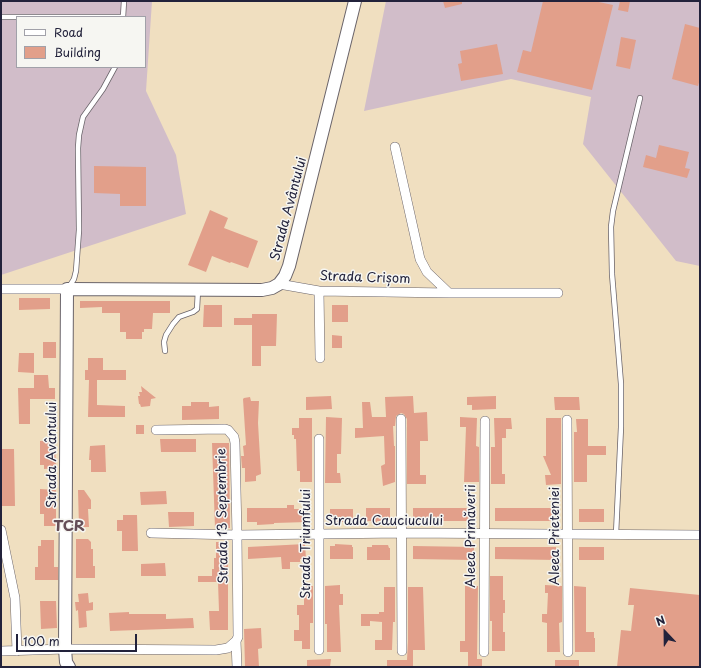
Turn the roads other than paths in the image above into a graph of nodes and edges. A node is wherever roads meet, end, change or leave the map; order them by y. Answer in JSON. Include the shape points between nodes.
{"nodes":[{"id":1,"x":124,"y":1,"type":"edge"},
{"id":2,"x":355,"y":1,"type":"edge"},
{"id":3,"x":123,"y":16,"type":"edge"},
{"id":4,"x":1,"y":17,"type":"edge"},
{"id":5,"x":16,"y":17,"type":"edge"},
{"id":6,"x":114,"y":68,"type":"edge"},
{"id":7,"x":640,"y":98,"type":"dead end"},
{"id":8,"x":395,"y":147,"type":"dead end"},
{"id":9,"x":279,"y":284,"type":"junction"},
{"id":10,"x":1,"y":289,"type":"edge"},
{"id":11,"x":67,"y":290,"type":"junction"},
{"id":12,"x":198,"y":290,"type":"junction"},
{"id":13,"x":320,"y":291,"type":"junction"},
{"id":14,"x":558,"y":292,"type":"dead end"},
{"id":15,"x":449,"y":293,"type":"junction"},
{"id":16,"x":165,"y":351,"type":"dead end"},
{"id":17,"x":320,"y":358,"type":"dead end"},
{"id":18,"x":401,"y":419,"type":"dead end"},
{"id":19,"x":485,"y":420,"type":"dead end"},
{"id":20,"x":567,"y":420,"type":"dead end"},
{"id":21,"x":156,"y":430,"type":"dead end"},
{"id":22,"x":319,"y":439,"type":"dead end"},
{"id":23,"x":1,"y":530,"type":"edge"},
{"id":24,"x":402,"y":533,"type":"junction"},
{"id":25,"x":151,"y":534,"type":"dead end"},
{"id":26,"x":318,"y":534,"type":"junction"},
{"id":27,"x":485,"y":534,"type":"junction"},
{"id":28,"x":568,"y":534,"type":"junction"},
{"id":29,"x":616,"y":534,"type":"junction"},
{"id":30,"x":237,"y":535,"type":"junction"},
{"id":31,"x":700,"y":536,"type":"edge"},
{"id":32,"x":6,"y":574,"type":"edge"},
{"id":33,"x":236,"y":641,"type":"junction"},
{"id":34,"x":65,"y":649,"type":"junction"},
{"id":35,"x":319,"y":650,"type":"dead end"},
{"id":36,"x":1,"y":651,"type":"edge"},
{"id":37,"x":17,"y":651,"type":"junction"},
{"id":38,"x":402,"y":651,"type":"dead end"},
{"id":39,"x":484,"y":652,"type":"dead end"},
{"id":40,"x":568,"y":652,"type":"dead end"},
{"id":41,"x":69,"y":667,"type":"edge"},
{"id":42,"x":237,"y":667,"type":"edge"}],
"edges":[{"from":1,"to":3,"type":"lane"},
{"from":2,"to":9,"type":"main road","name":"Strada Avântului","via":[[289,266]]},
{"from":4,"to":5,"type":"lane"},
{"from":6,"to":11,"type":"lane","name":"Strada Avântului","via":[[83,117],[79,134],[79,230],[76,271]]},
{"from":7,"to":29,"type":"lane","via":[[611,227],[621,384]]},
{"from":8,"to":15,"type":"street","name":"Strada Crișom","via":[[420,259],[427,272]]},
{"from":9,"to":12,"type":"main road","via":[[262,290]]},
{"from":9,"to":13,"type":"street","name":"Strada Crișom"},
{"from":10,"to":11,"type":"street"},
{"from":11,"to":12,"type":"main road"},
{"from":11,"to":34,"type":"main road","name":"Strada Avântului"},
{"from":12,"to":16,"type":"lane","via":[[197,309],[179,317],[173,324],[166,335]]},
{"from":13,"to":15,"type":"street","name":"Strada Crișom"},
{"from":13,"to":17,"type":"street"},
{"from":14,"to":15,"type":"street","name":"Strada Crișom"},
{"from":18,"to":24,"type":"street"},
{"from":19,"to":27,"type":"street","name":"Aleea Primăverii"},
{"from":20,"to":28,"type":"street","name":"Aleea Prieteniei"},
{"from":21,"to":30,"type":"street","name":"Strada 13 Septembrie","via":[[225,429],[231,433],[235,444]]},
{"from":22,"to":26,"type":"street","name":"Strada Triumfului"},
{"from":23,"to":32,"type":"street"},
{"from":24,"to":26,"type":"street","name":"Strada Cauciucului"},
{"from":24,"to":27,"type":"street","name":"Strada Cauciucului"},
{"from":24,"to":38,"type":"street"},
{"from":25,"to":30,"type":"street","name":"Strada Cauciucului"},
{"from":26,"to":30,"type":"street","name":"Strada Cauciucului"},
{"from":26,"to":35,"type":"street","name":"Strada Triumfului"},
{"from":27,"to":28,"type":"street","name":"Strada Cauciucului"},
{"from":27,"to":39,"type":"street","name":"Aleea Primăverii"},
{"from":28,"to":29,"type":"street","name":"Strada Cauciucului"},
{"from":28,"to":40,"type":"street","name":"Aleea Prieteniei"},
{"from":29,"to":31,"type":"street","name":"Strada Cauciucului"},
{"from":30,"to":33,"type":"street","name":"Strada 13 Septembrie"},
{"from":32,"to":37,"type":"street","via":[[15,598]]},
{"from":33,"to":34,"type":"street","via":[[228,648],[216,650]]},
{"from":33,"to":42,"type":"street","name":"Strada 13 Septembrie"},
{"from":34,"to":37,"type":"street"},
{"from":34,"to":41,"type":"main road","name":"Strada Avântului"},
{"from":36,"to":37,"type":"street"}]}
